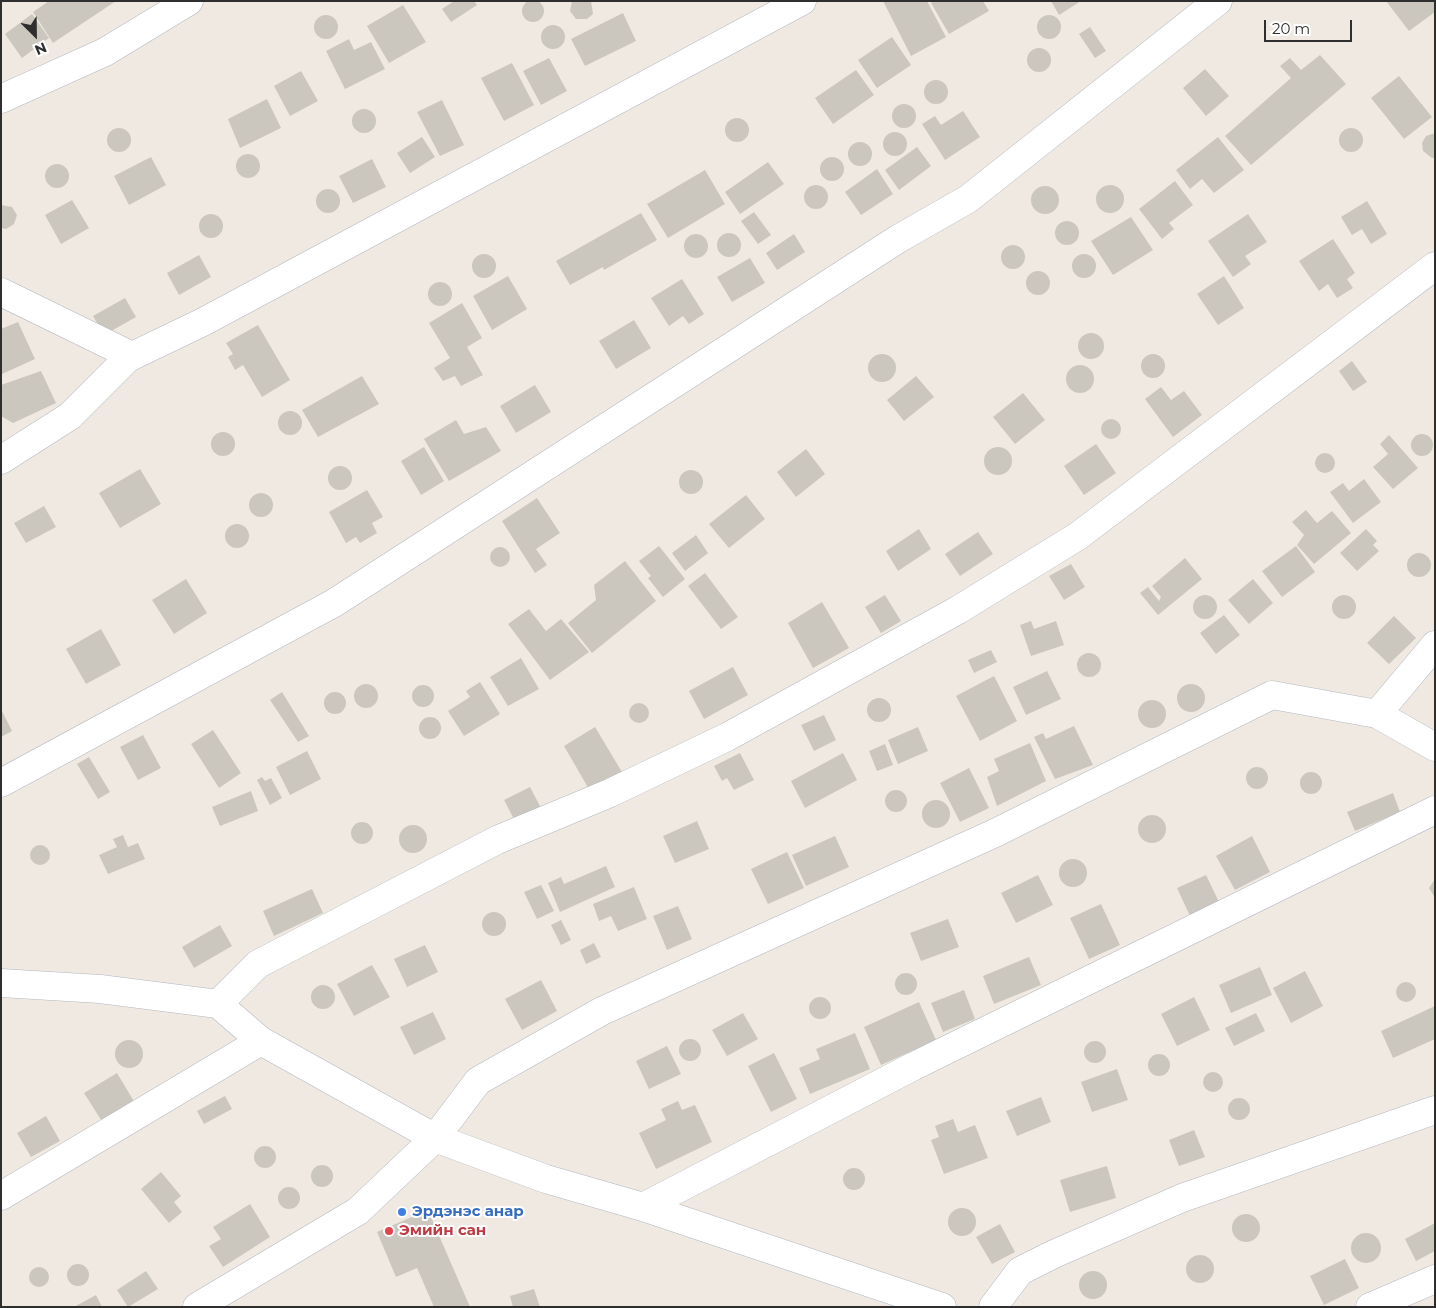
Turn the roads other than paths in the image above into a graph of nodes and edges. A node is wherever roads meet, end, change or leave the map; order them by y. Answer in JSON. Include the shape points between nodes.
{"nodes":[{"id":1,"x":189,"y":1,"type":"edge"},
{"id":2,"x":802,"y":1,"type":"edge"},
{"id":3,"x":1218,"y":1,"type":"edge"},
{"id":4,"x":1,"y":99,"type":"edge"},
{"id":5,"x":1435,"y":266,"type":"edge"},
{"id":6,"x":1,"y":292,"type":"edge"},
{"id":7,"x":132,"y":356,"type":"junction"},
{"id":8,"x":1,"y":460,"type":"edge"},
{"id":9,"x":1435,"y":645,"type":"edge"},
{"id":10,"x":1377,"y":714,"type":"junction"},
{"id":11,"x":1435,"y":748,"type":"edge"},
{"id":12,"x":1,"y":783,"type":"edge"},
{"id":13,"x":1435,"y":810,"type":"edge"},
{"id":14,"x":1,"y":983,"type":"edge"},
{"id":15,"x":218,"y":1004,"type":"junction"},
{"id":16,"x":260,"y":1040,"type":"junction"},
{"id":17,"x":1435,"y":1110,"type":"edge"},
{"id":18,"x":435,"y":1138,"type":"junction"},
{"id":19,"x":1,"y":1196,"type":"edge"},
{"id":20,"x":643,"y":1207,"type":"junction"},
{"id":21,"x":1435,"y":1279,"type":"edge"},
{"id":22,"x":197,"y":1307,"type":"edge"},
{"id":23,"x":942,"y":1307,"type":"edge"},
{"id":24,"x":993,"y":1307,"type":"edge"},
{"id":25,"x":1370,"y":1307,"type":"edge"}],
"edges":[{"from":1,"to":4,"type":"street","via":[[105,52]]},
{"from":2,"to":7,"type":"street","via":[[203,322]]},
{"from":3,"to":12,"type":"street","via":[[968,199],[898,239],[334,603]]},
{"from":5,"to":15,"type":"street","via":[[1078,536],[958,610],[727,737],[497,840],[258,964]]},
{"from":6,"to":7,"type":"street"},
{"from":7,"to":8,"type":"street","via":[[70,416]]},
{"from":9,"to":10,"type":"street"},
{"from":10,"to":11,"type":"street"},
{"from":10,"to":18,"type":"street","via":[[1272,696],[994,833],[602,1011],[478,1080]]},
{"from":13,"to":20,"type":"street","via":[[914,1066]]},
{"from":14,"to":15,"type":"street","via":[[100,989]]},
{"from":15,"to":16,"type":"street"},
{"from":16,"to":18,"type":"street"},
{"from":16,"to":19,"type":"street"},
{"from":17,"to":24,"type":"street","via":[[1182,1198],[1054,1254],[1020,1271]]},
{"from":18,"to":20,"type":"street","via":[[546,1180]]},
{"from":18,"to":22,"type":"street","via":[[358,1211]]},
{"from":20,"to":23,"type":"street"},
{"from":21,"to":25,"type":"street"}]}
